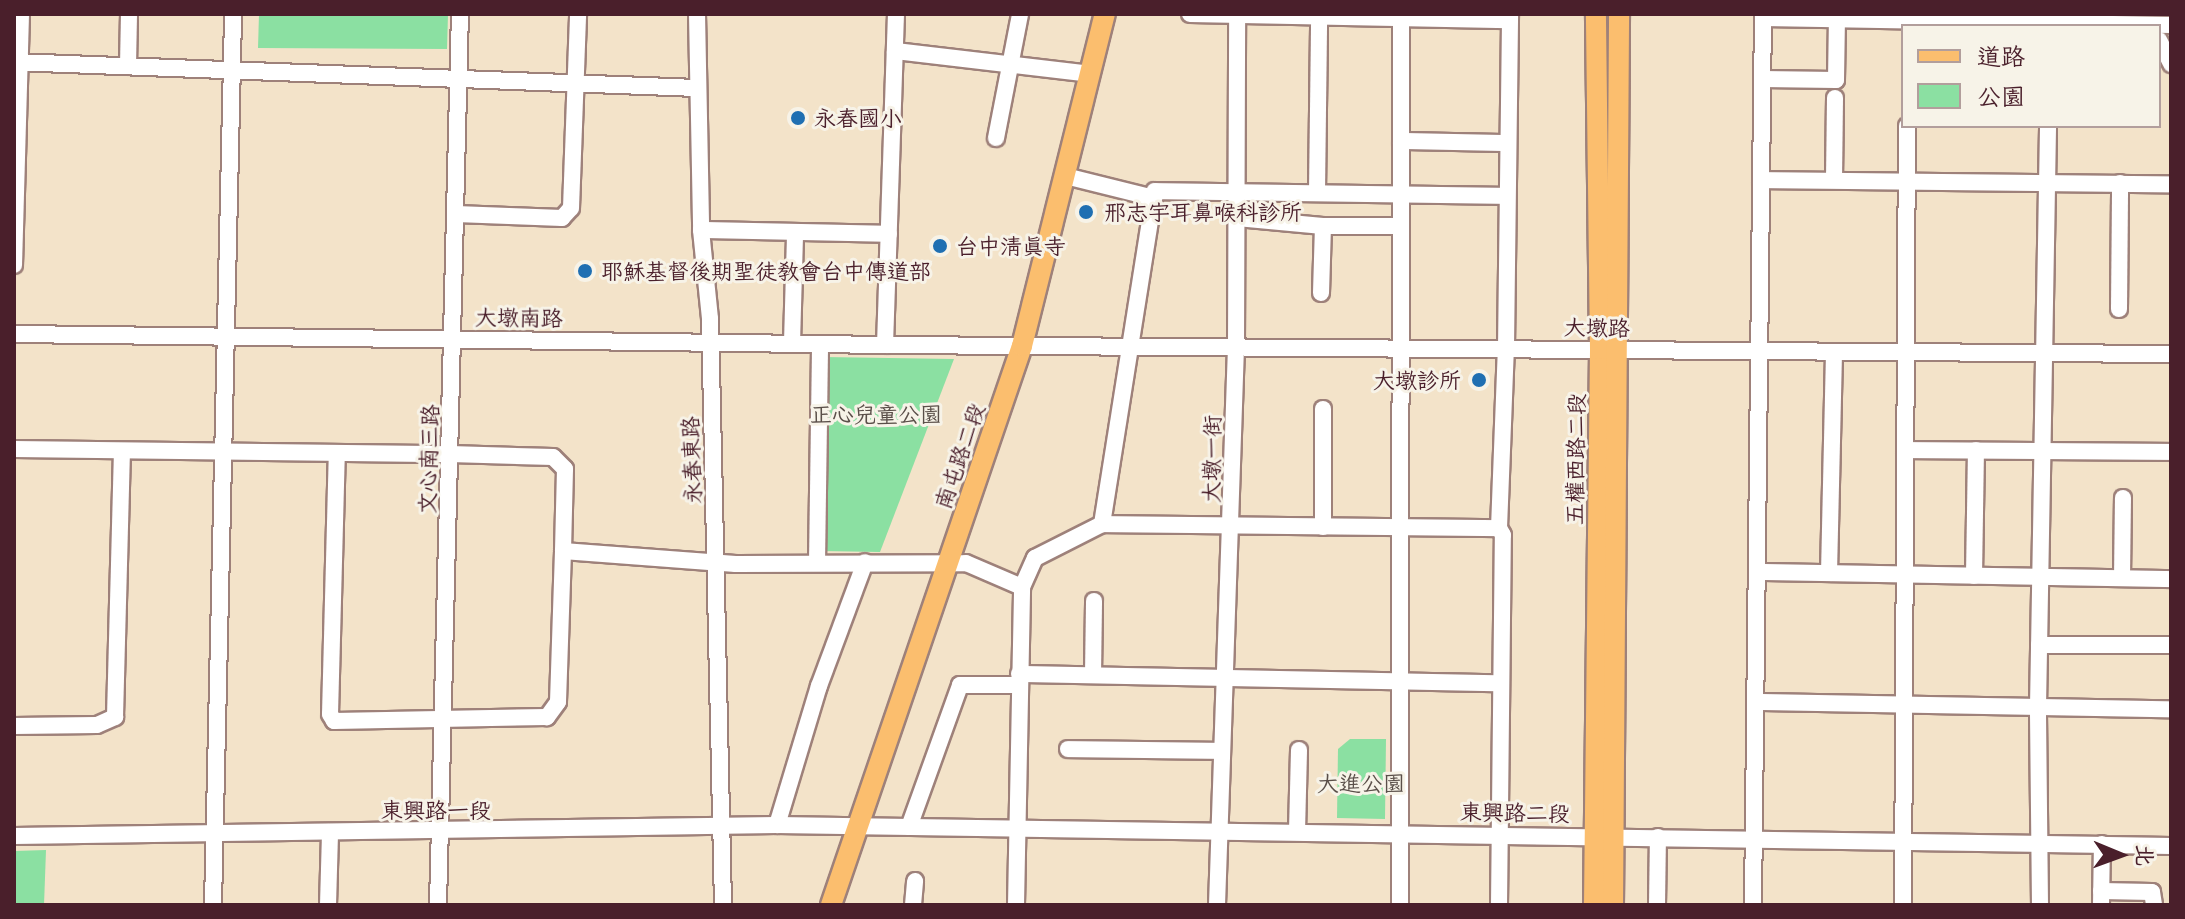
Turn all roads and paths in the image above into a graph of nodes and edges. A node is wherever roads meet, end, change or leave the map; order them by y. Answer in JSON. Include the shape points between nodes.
{"nodes":[{"id":1,"x":21,"y":14,"type":"edge"},
{"id":2,"x":129,"y":14,"type":"edge"},
{"id":3,"x":233,"y":14,"type":"edge"},
{"id":4,"x":460,"y":14,"type":"edge"},
{"id":5,"x":578,"y":14,"type":"edge"},
{"id":6,"x":697,"y":14,"type":"edge"},
{"id":7,"x":896,"y":14,"type":"edge"},
{"id":8,"x":1020,"y":14,"type":"edge"},
{"id":9,"x":1105,"y":14,"type":"edge"},
{"id":10,"x":1190,"y":14,"type":"edge"},
{"id":11,"x":1237,"y":14,"type":"edge"},
{"id":12,"x":1596,"y":14,"type":"edge"},
{"id":13,"x":1619,"y":14,"type":"edge"},
{"id":14,"x":1319,"y":16,"type":"junction"},
{"id":15,"x":1401,"y":16,"type":"edge"},
{"id":16,"x":1763,"y":16,"type":"edge"},
{"id":17,"x":1510,"y":17,"type":"edge"},
{"id":18,"x":1837,"y":19,"type":"junction"},
{"id":19,"x":1907,"y":20,"type":"edge"},
{"id":20,"x":2049,"y":21,"type":"edge"},
{"id":21,"x":2110,"y":24,"type":"edge"},
{"id":22,"x":2161,"y":44,"type":"edge"},
{"id":23,"x":895,"y":51,"type":"junction"},
{"id":24,"x":17,"y":62,"type":"edge"},
{"id":25,"x":2171,"y":64,"type":"edge"},
{"id":26,"x":1009,"y":65,"type":"junction"},
{"id":27,"x":128,"y":66,"type":"junction"},
{"id":28,"x":232,"y":71,"type":"junction"},
{"id":29,"x":1090,"y":74,"type":"junction"},
{"id":30,"x":1762,"y":79,"type":"junction"},
{"id":31,"x":459,"y":81,"type":"junction"},
{"id":32,"x":574,"y":84,"type":"junction"},
{"id":33,"x":698,"y":88,"type":"junction"},
{"id":34,"x":1835,"y":98,"type":"dead end"},
{"id":35,"x":1907,"y":128,"type":"edge"},
{"id":36,"x":2048,"y":128,"type":"edge"},
{"id":37,"x":996,"y":138,"type":"dead end"},
{"id":38,"x":1401,"y":141,"type":"junction"},
{"id":39,"x":1507,"y":143,"type":"junction"},
{"id":40,"x":1065,"y":176,"type":"junction"},
{"id":41,"x":1761,"y":180,"type":"junction"},
{"id":42,"x":1834,"y":180,"type":"junction"},
{"id":43,"x":1907,"y":181,"type":"junction"},
{"id":44,"x":2047,"y":183,"type":"junction"},
{"id":45,"x":2120,"y":183,"type":"junction"},
{"id":46,"x":2171,"y":184,"type":"edge"},
{"id":47,"x":1238,"y":192,"type":"junction"},
{"id":48,"x":1317,"y":192,"type":"junction"},
{"id":49,"x":1402,"y":194,"type":"junction"},
{"id":50,"x":1506,"y":196,"type":"junction"},
{"id":51,"x":1154,"y":198,"type":"junction"},
{"id":52,"x":15,"y":213,"type":"edge"},
{"id":53,"x":456,"y":214,"type":"junction"},
{"id":54,"x":1237,"y":218,"type":"junction"},
{"id":55,"x":1323,"y":226,"type":"junction"},
{"id":56,"x":1401,"y":226,"type":"junction"},
{"id":57,"x":701,"y":230,"type":"junction"},
{"id":58,"x":795,"y":233,"type":"junction"},
{"id":59,"x":889,"y":234,"type":"junction"},
{"id":60,"x":14,"y":265,"type":"edge"},
{"id":61,"x":1321,"y":293,"type":"dead end"},
{"id":62,"x":2119,"y":309,"type":"dead end"},
{"id":63,"x":14,"y":334,"type":"edge"},
{"id":64,"x":226,"y":335,"type":"junction"},
{"id":65,"x":453,"y":338,"type":"junction"},
{"id":66,"x":710,"y":341,"type":"junction"},
{"id":67,"x":792,"y":343,"type":"junction"},
{"id":68,"x":820,"y":344,"type":"junction"},
{"id":69,"x":885,"y":345,"type":"junction"},
{"id":70,"x":1022,"y":346,"type":"junction"},
{"id":71,"x":1131,"y":346,"type":"junction"},
{"id":72,"x":1236,"y":346,"type":"junction"},
{"id":73,"x":1506,"y":348,"type":"junction"},
{"id":74,"x":1610,"y":349,"type":"junction"},
{"id":75,"x":1403,"y":350,"type":"junction"},
{"id":76,"x":1760,"y":352,"type":"junction"},
{"id":77,"x":1834,"y":353,"type":"junction"},
{"id":78,"x":1906,"y":354,"type":"junction"},
{"id":79,"x":2044,"y":354,"type":"junction"},
{"id":80,"x":2171,"y":354,"type":"edge"},
{"id":81,"x":1323,"y":409,"type":"dead end"},
{"id":82,"x":14,"y":449,"type":"edge"},
{"id":83,"x":1905,"y":450,"type":"junction"},
{"id":84,"x":1976,"y":450,"type":"junction"},
{"id":85,"x":122,"y":451,"type":"junction"},
{"id":86,"x":2042,"y":451,"type":"junction"},
{"id":87,"x":223,"y":452,"type":"junction"},
{"id":88,"x":2171,"y":452,"type":"edge"},
{"id":89,"x":337,"y":453,"type":"junction"},
{"id":90,"x":450,"y":454,"type":"junction"},
{"id":91,"x":2123,"y":498,"type":"dead end"},
{"id":92,"x":1102,"y":524,"type":"junction"},
{"id":93,"x":1323,"y":527,"type":"junction"},
{"id":94,"x":1231,"y":528,"type":"junction"},
{"id":95,"x":1499,"y":528,"type":"junction"},
{"id":96,"x":1402,"y":529,"type":"junction"},
{"id":97,"x":563,"y":551,"type":"junction"},
{"id":98,"x":716,"y":562,"type":"junction"},
{"id":99,"x":865,"y":562,"type":"junction"},
{"id":100,"x":948,"y":562,"type":"junction"},
{"id":101,"x":817,"y":563,"type":"junction"},
{"id":102,"x":1758,"y":572,"type":"junction"},
{"id":103,"x":1829,"y":573,"type":"junction"},
{"id":104,"x":1905,"y":575,"type":"junction"},
{"id":105,"x":1974,"y":576,"type":"junction"},
{"id":106,"x":2040,"y":577,"type":"junction"},
{"id":107,"x":2122,"y":578,"type":"junction"},
{"id":108,"x":2171,"y":579,"type":"edge"},
{"id":109,"x":1022,"y":587,"type":"junction"},
{"id":110,"x":1094,"y":601,"type":"dead end"},
{"id":111,"x":2039,"y":645,"type":"junction"},
{"id":112,"x":2171,"y":645,"type":"edge"},
{"id":113,"x":1093,"y":675,"type":"junction"},
{"id":114,"x":1223,"y":678,"type":"junction"},
{"id":115,"x":1019,"y":679,"type":"junction"},
{"id":116,"x":1400,"y":682,"type":"junction"},
{"id":117,"x":1501,"y":683,"type":"junction"},
{"id":118,"x":1756,"y":702,"type":"junction"},
{"id":119,"x":1904,"y":705,"type":"junction"},
{"id":120,"x":2038,"y":707,"type":"junction"},
{"id":121,"x":2171,"y":709,"type":"edge"},
{"id":122,"x":443,"y":720,"type":"junction"},
{"id":123,"x":14,"y":726,"type":"edge"},
{"id":124,"x":1068,"y":749,"type":"dead end"},
{"id":125,"x":1299,"y":750,"type":"dead end"},
{"id":126,"x":1221,"y":751,"type":"junction"},
{"id":127,"x":777,"y":825,"type":"junction"},
{"id":128,"x":721,"y":827,"type":"junction"},
{"id":129,"x":858,"y":827,"type":"junction"},
{"id":130,"x":909,"y":827,"type":"junction"},
{"id":131,"x":1018,"y":828,"type":"junction"},
{"id":132,"x":214,"y":832,"type":"junction"},
{"id":133,"x":330,"y":832,"type":"junction"},
{"id":134,"x":439,"y":832,"type":"junction"},
{"id":135,"x":1219,"y":832,"type":"junction"},
{"id":136,"x":1297,"y":832,"type":"junction"},
{"id":137,"x":1401,"y":833,"type":"junction"},
{"id":138,"x":1500,"y":834,"type":"junction"},
{"id":139,"x":1606,"y":835,"type":"junction"},
{"id":140,"x":14,"y":836,"type":"edge"},
{"id":141,"x":1658,"y":837,"type":"junction"},
{"id":142,"x":1754,"y":838,"type":"junction"},
{"id":143,"x":1904,"y":841,"type":"junction"},
{"id":144,"x":2042,"y":843,"type":"junction"},
{"id":145,"x":2102,"y":844,"type":"junction"},
{"id":146,"x":2171,"y":846,"type":"edge"},
{"id":147,"x":915,"y":881,"type":"dead end"},
{"id":148,"x":2101,"y":898,"type":"edge"},
{"id":149,"x":2153,"y":898,"type":"edge"},
{"id":150,"x":213,"y":905,"type":"edge"},
{"id":151,"x":328,"y":905,"type":"edge"},
{"id":152,"x":438,"y":905,"type":"edge"},
{"id":153,"x":723,"y":905,"type":"edge"},
{"id":154,"x":831,"y":905,"type":"edge"},
{"id":155,"x":913,"y":905,"type":"edge"},
{"id":156,"x":1016,"y":905,"type":"edge"},
{"id":157,"x":1217,"y":905,"type":"edge"},
{"id":158,"x":1400,"y":905,"type":"edge"},
{"id":159,"x":1499,"y":905,"type":"edge"},
{"id":160,"x":1594,"y":905,"type":"edge"},
{"id":161,"x":1613,"y":905,"type":"edge"},
{"id":162,"x":1657,"y":905,"type":"edge"},
{"id":163,"x":1753,"y":905,"type":"edge"},
{"id":164,"x":1903,"y":905,"type":"edge"},
{"id":165,"x":2040,"y":905,"type":"edge"}],
"edges":[{"from":1,"to":24,"type":"street"},
{"from":2,"to":27,"type":"street"},
{"from":3,"to":28,"type":"street"},
{"from":4,"to":31,"type":"street","name":"文心南三路"},
{"from":5,"to":32,"type":"street"},
{"from":6,"to":33,"type":"street","name":"永春東路"},
{"from":7,"to":23,"type":"street"},
{"from":8,"to":26,"type":"street"},
{"from":9,"to":29,"type":"main road","name":"南屯路二段"},
{"from":10,"to":11,"type":"street"},
{"from":11,"to":14,"type":"street"},
{"from":11,"to":47,"type":"street","name":"大墩一街"},
{"from":12,"to":74,"type":"main road","name":"五權西路二段"},
{"from":13,"to":74,"type":"main road","name":"五權西路二段"},
{"from":14,"to":15,"type":"street"},
{"from":14,"to":48,"type":"street"},
{"from":15,"to":17,"type":"street"},
{"from":15,"to":38,"type":"street"},
{"from":16,"to":18,"type":"street"},
{"from":16,"to":30,"type":"street"},
{"from":17,"to":39,"type":"street"},
{"from":18,"to":19,"type":"street"},
{"from":18,"to":30,"type":"street","via":[[1836,80]]},
{"from":19,"to":20,"type":"street"},
{"from":20,"to":21,"type":"street"},
{"from":22,"to":25,"type":"street"},
{"from":23,"to":26,"type":"street"},
{"from":23,"to":59,"type":"street"},
{"from":24,"to":27,"type":"street"},
{"from":24,"to":52,"type":"street"},
{"from":26,"to":29,"type":"street"},
{"from":26,"to":37,"type":"street"},
{"from":27,"to":28,"type":"street"},
{"from":28,"to":31,"type":"street"},
{"from":28,"to":64,"type":"street"},
{"from":29,"to":40,"type":"main road","name":"南屯路二段"},
{"from":30,"to":41,"type":"street"},
{"from":31,"to":32,"type":"street"},
{"from":31,"to":53,"type":"street","name":"文心南三路"},
{"from":32,"to":33,"type":"street"},
{"from":32,"to":53,"type":"street","via":[[571,208],[562,218]]},
{"from":33,"to":57,"type":"street","name":"永春東路"},
{"from":34,"to":42,"type":"street"},
{"from":35,"to":43,"type":"street"},
{"from":36,"to":44,"type":"street"},
{"from":38,"to":39,"type":"street"},
{"from":38,"to":49,"type":"street"},
{"from":39,"to":50,"type":"street"},
{"from":40,"to":51,"type":"street"},
{"from":40,"to":70,"type":"main road","name":"南屯路二段"},
{"from":41,"to":42,"type":"street"},
{"from":41,"to":76,"type":"street"},
{"from":42,"to":43,"type":"street"},
{"from":43,"to":44,"type":"street"},
{"from":43,"to":78,"type":"street"},
{"from":44,"to":45,"type":"street"},
{"from":44,"to":79,"type":"street"},
{"from":45,"to":46,"type":"street"},
{"from":45,"to":62,"type":"street"},
{"from":47,"to":48,"type":"street"},
{"from":47,"to":51,"type":"street","via":[[1155,191]]},
{"from":47,"to":54,"type":"street","name":"大墩一街"},
{"from":48,"to":49,"type":"street"},
{"from":49,"to":50,"type":"street"},
{"from":49,"to":56,"type":"street"},
{"from":50,"to":73,"type":"street"},
{"from":51,"to":71,"type":"street"},
{"from":52,"to":60,"type":"street"},
{"from":53,"to":65,"type":"street","name":"文心南三路"},
{"from":54,"to":55,"type":"street"},
{"from":54,"to":72,"type":"street","name":"大墩一街"},
{"from":55,"to":56,"type":"street"},
{"from":55,"to":61,"type":"street"},
{"from":56,"to":75,"type":"street"},
{"from":57,"to":58,"type":"street"},
{"from":57,"to":66,"type":"street","name":"永春東路"},
{"from":58,"to":59,"type":"street"},
{"from":58,"to":67,"type":"street"},
{"from":59,"to":69,"type":"street"},
{"from":63,"to":64,"type":"street","name":"大墩南路"},
{"from":64,"to":65,"type":"street","name":"大墩南路"},
{"from":64,"to":87,"type":"street"},
{"from":65,"to":66,"type":"street","name":"大墩南路"},
{"from":65,"to":90,"type":"street","name":"文心南三路"},
{"from":66,"to":67,"type":"street","name":"大墩南路"},
{"from":66,"to":98,"type":"street","name":"永春東路"},
{"from":67,"to":68,"type":"street","name":"大墩南路"},
{"from":68,"to":69,"type":"street","name":"大墩南路"},
{"from":68,"to":101,"type":"street"},
{"from":69,"to":70,"type":"street","name":"大墩南路"},
{"from":70,"to":71,"type":"street","name":"大墩路"},
{"from":70,"to":100,"type":"main road","name":"南屯路二段"},
{"from":71,"to":72,"type":"street","name":"大墩路"},
{"from":71,"to":92,"type":"street"},
{"from":72,"to":75,"type":"street","name":"大墩路"},
{"from":72,"to":94,"type":"street","name":"大墩一街"},
{"from":73,"to":74,"type":"street","name":"大墩路"},
{"from":73,"to":75,"type":"street","name":"大墩路"},
{"from":73,"to":95,"type":"street"},
{"from":74,"to":76,"type":"street","name":"大墩路"},
{"from":74,"to":139,"type":"main road","name":"五權西路二段"},
{"from":75,"to":96,"type":"street"},
{"from":76,"to":77,"type":"street","name":"大墩路"},
{"from":76,"to":102,"type":"street"},
{"from":77,"to":78,"type":"street","name":"大墩路"},
{"from":77,"to":103,"type":"street"},
{"from":78,"to":79,"type":"street","name":"大墩路"},
{"from":78,"to":83,"type":"street"},
{"from":79,"to":80,"type":"street","name":"大墩路"},
{"from":79,"to":86,"type":"street"},
{"from":81,"to":93,"type":"street"},
{"from":82,"to":85,"type":"street"},
{"from":83,"to":84,"type":"street"},
{"from":83,"to":104,"type":"street"},
{"from":84,"to":86,"type":"street"},
{"from":84,"to":105,"type":"street"},
{"from":85,"to":87,"type":"street"},
{"from":85,"to":123,"type":"street","via":[[115,717],[97,725]]},
{"from":86,"to":88,"type":"street"},
{"from":86,"to":106,"type":"street"},
{"from":87,"to":89,"type":"street"},
{"from":87,"to":132,"type":"street"},
{"from":89,"to":90,"type":"street"},
{"from":89,"to":122,"type":"street","via":[[330,714],[334,721]]},
{"from":90,"to":97,"type":"street","via":[[553,457],[561,462]]},
{"from":90,"to":122,"type":"street","name":"文心南三路"},
{"from":91,"to":107,"type":"street"},
{"from":92,"to":94,"type":"street"},
{"from":92,"to":109,"type":"street","via":[[1035,558]]},
{"from":93,"to":94,"type":"street"},
{"from":93,"to":96,"type":"street"},
{"from":94,"to":114,"type":"street","name":"大墩一街"},
{"from":95,"to":96,"type":"street"},
{"from":95,"to":117,"type":"street"},
{"from":96,"to":116,"type":"street"},
{"from":97,"to":98,"type":"street"},
{"from":97,"to":122,"type":"street","via":[[554,711],[547,717]]},
{"from":98,"to":101,"type":"street"},
{"from":98,"to":128,"type":"street","name":"永春東路"},
{"from":99,"to":100,"type":"street"},
{"from":99,"to":101,"type":"street"},
{"from":99,"to":127,"type":"street","via":[[819,686]]},
{"from":100,"to":109,"type":"street","via":[[966,563]]},
{"from":100,"to":129,"type":"main road","name":"南屯路二段"},
{"from":102,"to":103,"type":"street"},
{"from":102,"to":118,"type":"street"},
{"from":103,"to":104,"type":"street"},
{"from":104,"to":105,"type":"street"},
{"from":104,"to":119,"type":"street"},
{"from":105,"to":106,"type":"street"},
{"from":106,"to":107,"type":"street"},
{"from":106,"to":111,"type":"street"},
{"from":107,"to":108,"type":"street"},
{"from":109,"to":115,"type":"street"},
{"from":110,"to":113,"type":"street"},
{"from":111,"to":112,"type":"street"},
{"from":111,"to":120,"type":"street"},
{"from":113,"to":114,"type":"street"},
{"from":113,"to":115,"type":"street"},
{"from":114,"to":116,"type":"street"},
{"from":114,"to":126,"type":"street","name":"大墩一街"},
{"from":115,"to":130,"type":"street","via":[[960,685]]},
{"from":115,"to":131,"type":"street"},
{"from":116,"to":117,"type":"street"},
{"from":116,"to":137,"type":"street"},
{"from":117,"to":138,"type":"street"},
{"from":118,"to":119,"type":"street"},
{"from":118,"to":142,"type":"street"},
{"from":119,"to":120,"type":"street"},
{"from":119,"to":143,"type":"street"},
{"from":120,"to":121,"type":"street"},
{"from":120,"to":144,"type":"street"},
{"from":122,"to":134,"type":"street","name":"文心南三路"},
{"from":124,"to":126,"type":"street"},
{"from":125,"to":136,"type":"street"},
{"from":126,"to":135,"type":"street","name":"大墩一街"},
{"from":127,"to":128,"type":"street","name":"東興路一段"},
{"from":127,"to":129,"type":"street","name":"東興路一段"},
{"from":128,"to":134,"type":"street","name":"東興路一段"},
{"from":128,"to":153,"type":"street","name":"永春東路"},
{"from":129,"to":130,"type":"street","name":"東興路二段"},
{"from":129,"to":154,"type":"main road","name":"南屯路二段"},
{"from":130,"to":131,"type":"street","name":"東興路二段"},
{"from":131,"to":135,"type":"street","name":"東興路二段"},
{"from":131,"to":156,"type":"street"},
{"from":132,"to":133,"type":"street","name":"東興路一段"},
{"from":132,"to":140,"type":"street","name":"東興路一段"},
{"from":132,"to":150,"type":"street"},
{"from":133,"to":134,"type":"street","name":"東興路一段"},
{"from":133,"to":151,"type":"street"},
{"from":134,"to":152,"type":"street","name":"文心南三路"},
{"from":135,"to":136,"type":"street","name":"東興路二段"},
{"from":135,"to":157,"type":"street","name":"大墩一街"},
{"from":136,"to":137,"type":"street","name":"東興路二段"},
{"from":137,"to":138,"type":"street","name":"東興路二段"},
{"from":137,"to":158,"type":"street"},
{"from":138,"to":139,"type":"street","name":"東興路二段"},
{"from":138,"to":159,"type":"street"},
{"from":139,"to":141,"type":"street","name":"東興路二段"},
{"from":139,"to":160,"type":"main road","name":"五權西路二段"},
{"from":139,"to":161,"type":"main road","name":"五權西路二段"},
{"from":141,"to":142,"type":"street","name":"東興路二段"},
{"from":141,"to":162,"type":"street"},
{"from":142,"to":143,"type":"street","name":"東興路二段"},
{"from":142,"to":163,"type":"street"},
{"from":143,"to":144,"type":"street","name":"東興路二段"},
{"from":143,"to":164,"type":"street"},
{"from":144,"to":145,"type":"street","name":"東興路二段"},
{"from":144,"to":165,"type":"street"},
{"from":145,"to":146,"type":"street","name":"東興路二段"},
{"from":145,"to":148,"type":"street"},
{"from":147,"to":155,"type":"street"},
{"from":148,"to":149,"type":"street"}]}
